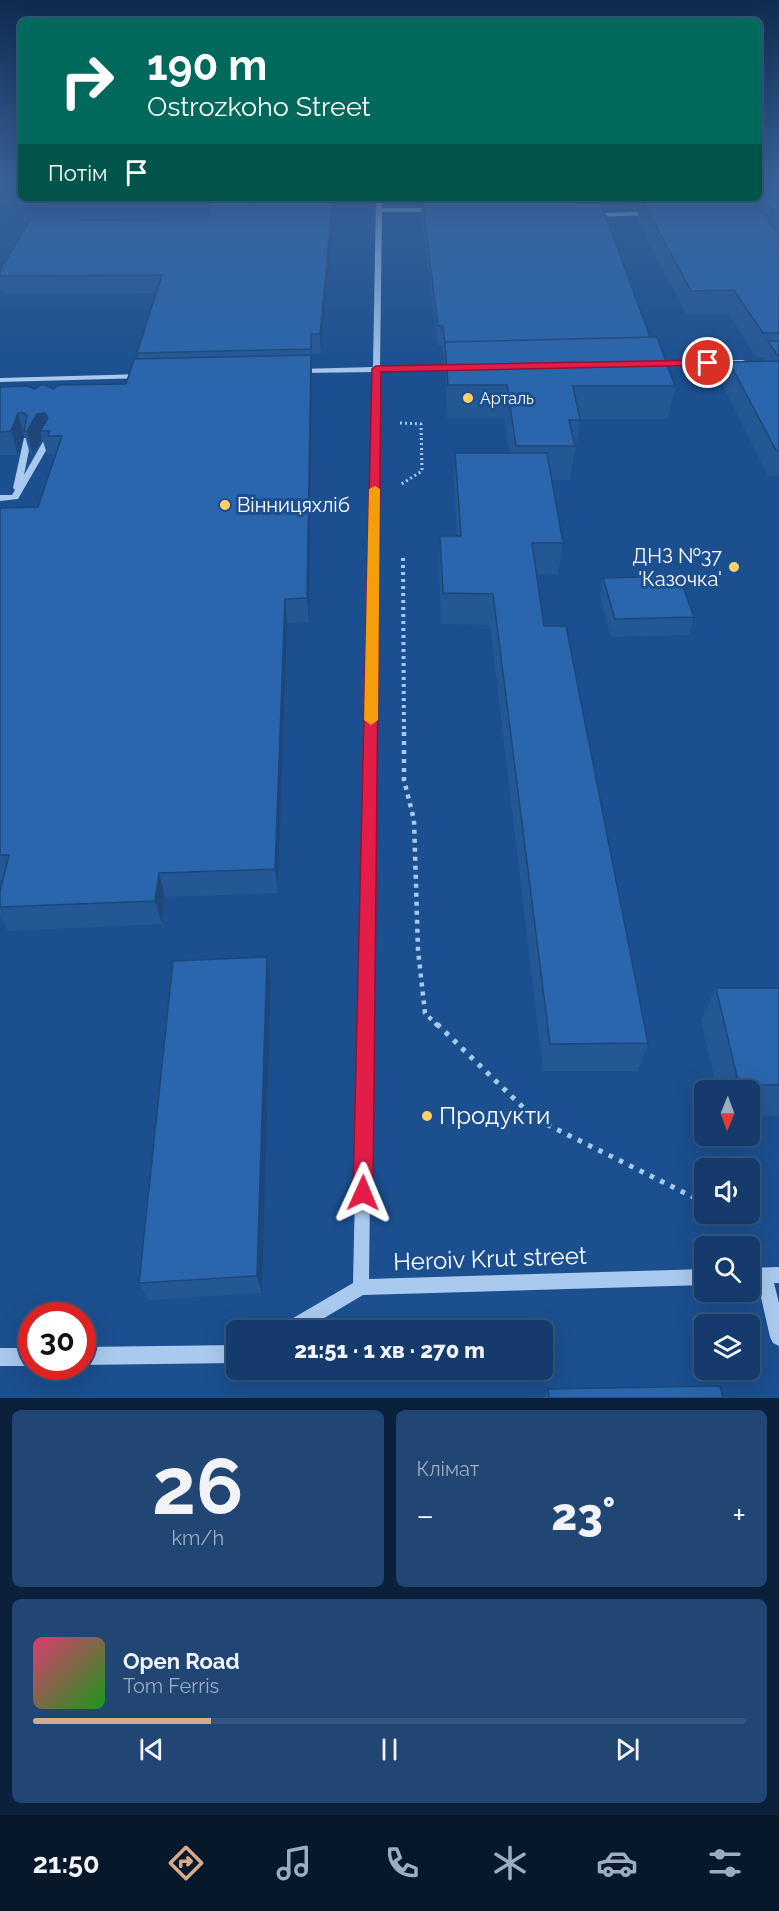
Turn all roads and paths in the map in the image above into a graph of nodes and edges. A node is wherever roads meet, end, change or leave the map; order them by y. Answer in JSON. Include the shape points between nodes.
{"nodes":[{"id":1,"x":378,"y":247,"type":"edge"},
{"id":2,"x":755,"y":362,"type":"edge"},
{"id":3,"x":649,"y":364,"type":"edge"},
{"id":4,"x":471,"y":367,"type":"edge"},
{"id":5,"x":376,"y":369,"type":"junction"},
{"id":6,"x":294,"y":372,"type":"edge"},
{"id":7,"x":154,"y":376,"type":"edge"},
{"id":8,"x":60,"y":378,"type":"junction"},
{"id":9,"x":0,"y":380,"type":"edge"},
{"id":10,"x":57,"y":387,"type":"edge"},
{"id":11,"x":400,"y":413,"type":"dead end"},
{"id":12,"x":27,"y":440,"type":"edge"},
{"id":13,"x":48,"y":440,"type":"edge"},
{"id":14,"x":15,"y":497,"type":"junction"},
{"id":15,"x":400,"y":497,"type":"dead end"},
{"id":16,"x":0,"y":498,"type":"edge"},
{"id":17,"x":402,"y":554,"type":"dead end"},
{"id":18,"x":694,"y":1198,"type":"edge"},
{"id":19,"x":764,"y":1275,"type":"edge"},
{"id":20,"x":694,"y":1277,"type":"edge"},
{"id":21,"x":361,"y":1287,"type":"junction"},
{"id":22,"x":306,"y":1320,"type":"edge"},
{"id":23,"x":779,"y":1337,"type":"edge"},
{"id":24,"x":226,"y":1354,"type":"edge"},
{"id":25,"x":96,"y":1356,"type":"edge"},
{"id":26,"x":18,"y":1357,"type":"edge"},
{"id":27,"x":0,"y":1358,"type":"edge"}],
"edges":[{"from":1,"to":5,"type":"street"},
{"from":2,"to":3,"type":"street"},
{"from":4,"to":5,"type":"street"},
{"from":5,"to":6,"type":"street"},
{"from":5,"to":21,"type":"street"},
{"from":7,"to":8,"type":"street"},
{"from":8,"to":9,"type":"street"},
{"from":8,"to":10,"type":"street"},
{"from":11,"to":15,"type":"path","via":[[399,423],[422,424],[422,471],[399,485]]},
{"from":12,"to":14,"type":"street"},
{"from":13,"to":14,"type":"street"},
{"from":14,"to":16,"type":"street"},
{"from":17,"to":18,"type":"path","via":[[405,780],[414,820],[418,950],[425,1013],[534,1118]]},
{"from":19,"to":23,"type":"street"},
{"from":20,"to":21,"type":"street","name":"Heroiv Krut street"},
{"from":21,"to":22,"type":"street","name":"Heroiv Krut street"},
{"from":24,"to":25,"type":"street"},
{"from":26,"to":27,"type":"street"}]}
